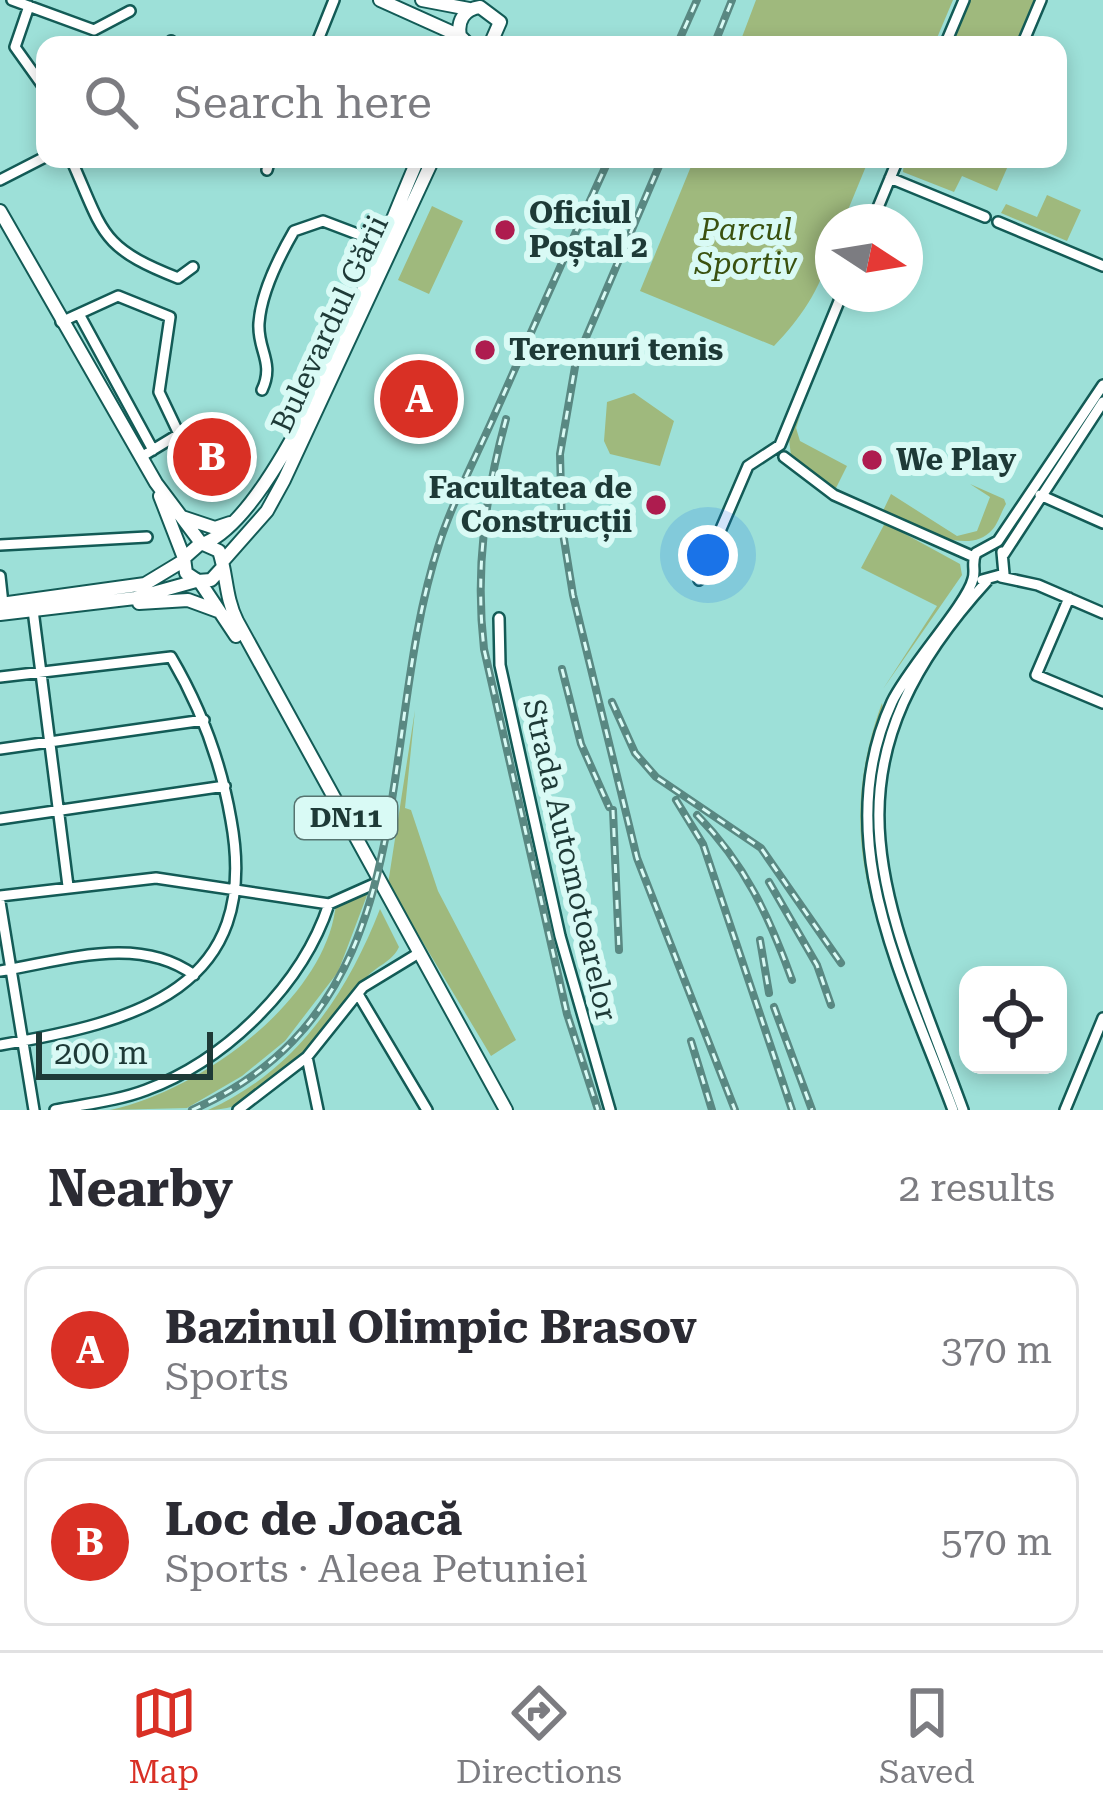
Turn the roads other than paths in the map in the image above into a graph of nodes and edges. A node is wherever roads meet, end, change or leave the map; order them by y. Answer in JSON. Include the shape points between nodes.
{"nodes":[{"id":1,"x":12,"y":0,"type":"edge"},
{"id":2,"x":334,"y":0,"type":"edge"},
{"id":3,"x":380,"y":0,"type":"edge"},
{"id":4,"x":422,"y":0,"type":"edge"},
{"id":5,"x":964,"y":0,"type":"edge"},
{"id":6,"x":1041,"y":0,"type":"edge"},
{"id":7,"x":476,"y":5,"type":"edge"},
{"id":8,"x":28,"y":11,"type":"junction"},
{"id":9,"x":130,"y":11,"type":"dead end"},
{"id":10,"x":320,"y":36,"type":"edge"},
{"id":11,"x":452,"y":36,"type":"edge"},
{"id":12,"x":462,"y":36,"type":"edge"},
{"id":13,"x":497,"y":36,"type":"edge"},
{"id":14,"x":950,"y":36,"type":"edge"},
{"id":15,"x":1026,"y":36,"type":"edge"},
{"id":16,"x":36,"y":76,"type":"edge"},
{"id":17,"x":36,"y":162,"type":"edge"},
{"id":18,"x":74,"y":168,"type":"edge"},
{"id":19,"x":414,"y":168,"type":"edge"},
{"id":20,"x":429,"y":168,"type":"edge"},
{"id":21,"x":894,"y":168,"type":"edge"},
{"id":22,"x":890,"y":178,"type":"junction"},
{"id":23,"x":0,"y":180,"type":"edge"},
{"id":24,"x":879,"y":204,"type":"edge"},
{"id":25,"x":0,"y":211,"type":"edge"},
{"id":26,"x":985,"y":217,"type":"dead end"},
{"id":27,"x":998,"y":222,"type":"dead end"},
{"id":28,"x":381,"y":243,"type":"junction"},
{"id":29,"x":1103,"y":266,"type":"edge"},
{"id":30,"x":193,"y":267,"type":"dead end"},
{"id":31,"x":835,"y":312,"type":"edge"},
{"id":32,"x":79,"y":314,"type":"junction"},
{"id":33,"x":61,"y":322,"type":"junction"},
{"id":34,"x":1103,"y":385,"type":"edge"},
{"id":35,"x":262,"y":390,"type":"dead end"},
{"id":36,"x":1103,"y":402,"type":"edge"},
{"id":37,"x":780,"y":445,"type":"junction"},
{"id":38,"x":147,"y":453,"type":"junction"},
{"id":39,"x":770,"y":454,"type":"junction"},
{"id":40,"x":784,"y":457,"type":"junction"},
{"id":41,"x":156,"y":483,"type":"junction"},
{"id":42,"x":1040,"y":495,"type":"junction"},
{"id":43,"x":181,"y":517,"type":"junction"},
{"id":44,"x":237,"y":520,"type":"junction"},
{"id":45,"x":1103,"y":523,"type":"edge"},
{"id":46,"x":147,"y":537,"type":"dead end"},
{"id":47,"x":243,"y":542,"type":"junction"},
{"id":48,"x":203,"y":543,"type":"junction"},
{"id":49,"x":0,"y":545,"type":"edge"},
{"id":50,"x":992,"y":547,"type":"junction"},
{"id":51,"x":974,"y":557,"type":"junction"},
{"id":52,"x":184,"y":559,"type":"junction"},
{"id":53,"x":1005,"y":560,"type":"junction"},
{"id":54,"x":222,"y":565,"type":"junction"},
{"id":55,"x":975,"y":574,"type":"junction"},
{"id":56,"x":0,"y":576,"type":"edge"},
{"id":57,"x":1001,"y":577,"type":"junction"},
{"id":58,"x":699,"y":580,"type":"dead end"},
{"id":59,"x":198,"y":581,"type":"junction"},
{"id":60,"x":987,"y":581,"type":"junction"},
{"id":61,"x":1038,"y":585,"type":"junction"},
{"id":62,"x":1069,"y":598,"type":"junction"},
{"id":63,"x":120,"y":600,"type":"junction"},
{"id":64,"x":228,"y":602,"type":"junction"},
{"id":65,"x":1,"y":607,"type":"edge"},
{"id":66,"x":33,"y":610,"type":"junction"},
{"id":67,"x":1103,"y":613,"type":"edge"},
{"id":68,"x":225,"y":618,"type":"junction"},
{"id":69,"x":499,"y":618,"type":"dead end"},
{"id":70,"x":38,"y":671,"type":"junction"},
{"id":71,"x":0,"y":677,"type":"edge"},
{"id":72,"x":1102,"y":698,"type":"edge"},
{"id":73,"x":204,"y":720,"type":"junction"},
{"id":74,"x":47,"y":742,"type":"junction"},
{"id":75,"x":0,"y":749,"type":"edge"},
{"id":76,"x":225,"y":786,"type":"junction"},
{"id":77,"x":57,"y":811,"type":"junction"},
{"id":78,"x":0,"y":819,"type":"edge"},
{"id":79,"x":374,"y":884,"type":"junction"},
{"id":80,"x":68,"y":886,"type":"junction"},
{"id":81,"x":237,"y":888,"type":"junction"},
{"id":82,"x":0,"y":899,"type":"edge"},
{"id":83,"x":328,"y":904,"type":"junction"},
{"id":84,"x":414,"y":956,"type":"junction"},
{"id":85,"x":425,"y":968,"type":"junction"},
{"id":86,"x":5,"y":971,"type":"edge"},
{"id":87,"x":194,"y":975,"type":"junction"},
{"id":88,"x":358,"y":994,"type":"junction"},
{"id":89,"x":1103,"y":1018,"type":"edge"},
{"id":90,"x":20,"y":1042,"type":"junction"},
{"id":91,"x":0,"y":1045,"type":"edge"},
{"id":92,"x":307,"y":1057,"type":"junction"},
{"id":93,"x":34,"y":1110,"type":"edge"},
{"id":94,"x":56,"y":1110,"type":"edge"},
{"id":95,"x":238,"y":1110,"type":"edge"},
{"id":96,"x":318,"y":1110,"type":"edge"},
{"id":97,"x":427,"y":1110,"type":"edge"},
{"id":98,"x":506,"y":1110,"type":"edge"},
{"id":99,"x":610,"y":1110,"type":"edge"},
{"id":100,"x":953,"y":1110,"type":"edge"},
{"id":101,"x":963,"y":1110,"type":"edge"},
{"id":102,"x":1065,"y":1110,"type":"edge"}],
"edges":[{"from":1,"to":8,"type":"street"},
{"from":2,"to":10,"type":"street"},
{"from":3,"to":11,"type":"main road"},
{"from":4,"to":7,"type":"main road"},
{"from":5,"to":14,"type":"street"},
{"from":6,"to":15,"type":"street"},
{"from":7,"to":12,"type":"main road","via":[[459,23]]},
{"from":7,"to":13,"type":"main road","via":[[499,10]]},
{"from":8,"to":9,"type":"street","via":[[94,30]]},
{"from":8,"to":16,"type":"street","via":[[15,47]]},
{"from":17,"to":23,"type":"street"},
{"from":18,"to":30,"type":"street","via":[[110,240],[129,259],[178,278]]},
{"from":19,"to":28,"type":"main road","name":"Bulevardul Gării"},
{"from":20,"to":47,"type":"main road","name":"Bulevardul Gării","via":[[284,480]]},
{"from":21,"to":22,"type":"street"},
{"from":22,"to":24,"type":"street"},
{"from":22,"to":26,"type":"street"},
{"from":25,"to":33,"type":"main road"},
{"from":27,"to":29,"type":"street"},
{"from":28,"to":35,"type":"street","via":[[332,222],[301,225],[261,309],[270,365]]},
{"from":28,"to":44,"type":"main road","name":"Bulevardul Gării","via":[[281,460]]},
{"from":31,"to":37,"type":"street"},
{"from":32,"to":33,"type":"street"},
{"from":32,"to":38,"type":"street"},
{"from":32,"to":38,"type":"street","via":[[120,296],[170,317],[159,387],[179,434]]},
{"from":33,"to":38,"type":"main road"},
{"from":34,"to":50,"type":"street"},
{"from":36,"to":42,"type":"street"},
{"from":37,"to":39,"type":"street"},
{"from":37,"to":40,"type":"street"},
{"from":38,"to":41,"type":"main road"},
{"from":39,"to":40,"type":"street"},
{"from":39,"to":58,"type":"street","via":[[748,466]]},
{"from":40,"to":51,"type":"street","via":[[834,495]]},
{"from":41,"to":43,"type":"main road"},
{"from":41,"to":52,"type":"main road"},
{"from":42,"to":45,"type":"street"},
{"from":42,"to":53,"type":"street"},
{"from":43,"to":44,"type":"main road","via":[[214,527]]},
{"from":43,"to":48,"type":"main road"},
{"from":44,"to":48,"type":"main road","name":"Bulevardul Gării"},
{"from":46,"to":49,"type":"street"},
{"from":47,"to":54,"type":"main road","name":"Bulevardul Gării"},
{"from":47,"to":64,"type":"main road"},
{"from":48,"to":52,"type":"main road"},
{"from":48,"to":54,"type":"main road","via":[[216,548]]},
{"from":50,"to":51,"type":"street"},
{"from":50,"to":53,"type":"street"},
{"from":51,"to":55,"type":"street"},
{"from":52,"to":59,"type":"main road"},
{"from":52,"to":65,"type":"main road","via":[[145,584]]},
{"from":53,"to":57,"type":"street"},
{"from":53,"to":61,"type":"street"},
{"from":54,"to":59,"type":"main road","via":[[216,577]]},
{"from":54,"to":64,"type":"main road","number":"DN11"},
{"from":55,"to":60,"type":"street"},
{"from":55,"to":100,"type":"street","via":[[891,705],[866,814],[878,907]]},
{"from":56,"to":65,"type":"street"},
{"from":57,"to":60,"type":"street"},
{"from":57,"to":61,"type":"street"},
{"from":59,"to":63,"type":"main road"},
{"from":59,"to":68,"type":"main road","number":"DN11"},
{"from":60,"to":101,"type":"street","via":[[905,697],[885,752],[875,817],[887,905]]},
{"from":61,"to":62,"type":"street"},
{"from":62,"to":67,"type":"street"},
{"from":62,"to":72,"type":"street","via":[[1036,675]]},
{"from":63,"to":66,"type":"main road"},
{"from":63,"to":68,"type":"main road","via":[[200,602]]},
{"from":64,"to":85,"type":"main road","number":"DN11"},
{"from":65,"to":66,"type":"main road"},
{"from":66,"to":70,"type":"street"},
{"from":68,"to":79,"type":"main road","number":"DN11"},
{"from":69,"to":99,"type":"street","name":"Strada Automotoarelor","via":[[500,664],[560,936]]},
{"from":70,"to":71,"type":"street"},
{"from":70,"to":73,"type":"street","via":[[169,655]]},
{"from":70,"to":74,"type":"street"},
{"from":73,"to":74,"type":"street"},
{"from":73,"to":76,"type":"street"},
{"from":74,"to":75,"type":"street"},
{"from":74,"to":77,"type":"street"},
{"from":76,"to":77,"type":"street"},
{"from":76,"to":81,"type":"street"},
{"from":77,"to":78,"type":"street"},
{"from":77,"to":80,"type":"street"},
{"from":79,"to":83,"type":"street"},
{"from":79,"to":84,"type":"main road","number":"DN11"},
{"from":80,"to":81,"type":"street","via":[[134,878]]},
{"from":80,"to":82,"type":"street"},
{"from":81,"to":83,"type":"street"},
{"from":81,"to":87,"type":"street","via":[[223,941]]},
{"from":82,"to":86,"type":"street"},
{"from":83,"to":94,"type":"street","via":[[296,972],[213,1052],[151,1088]]},
{"from":84,"to":85,"type":"main road","number":"DN11"},
{"from":84,"to":88,"type":"street"},
{"from":85,"to":98,"type":"main road","number":"DN11"},
{"from":86,"to":87,"type":"street","via":[[140,952]]},
{"from":86,"to":90,"type":"street"},
{"from":87,"to":90,"type":"street","via":[[110,1023]]},
{"from":88,"to":92,"type":"street"},
{"from":88,"to":97,"type":"street"},
{"from":89,"to":102,"type":"street"},
{"from":90,"to":91,"type":"street"},
{"from":90,"to":93,"type":"street"},
{"from":92,"to":95,"type":"street"},
{"from":92,"to":96,"type":"street"}]}
